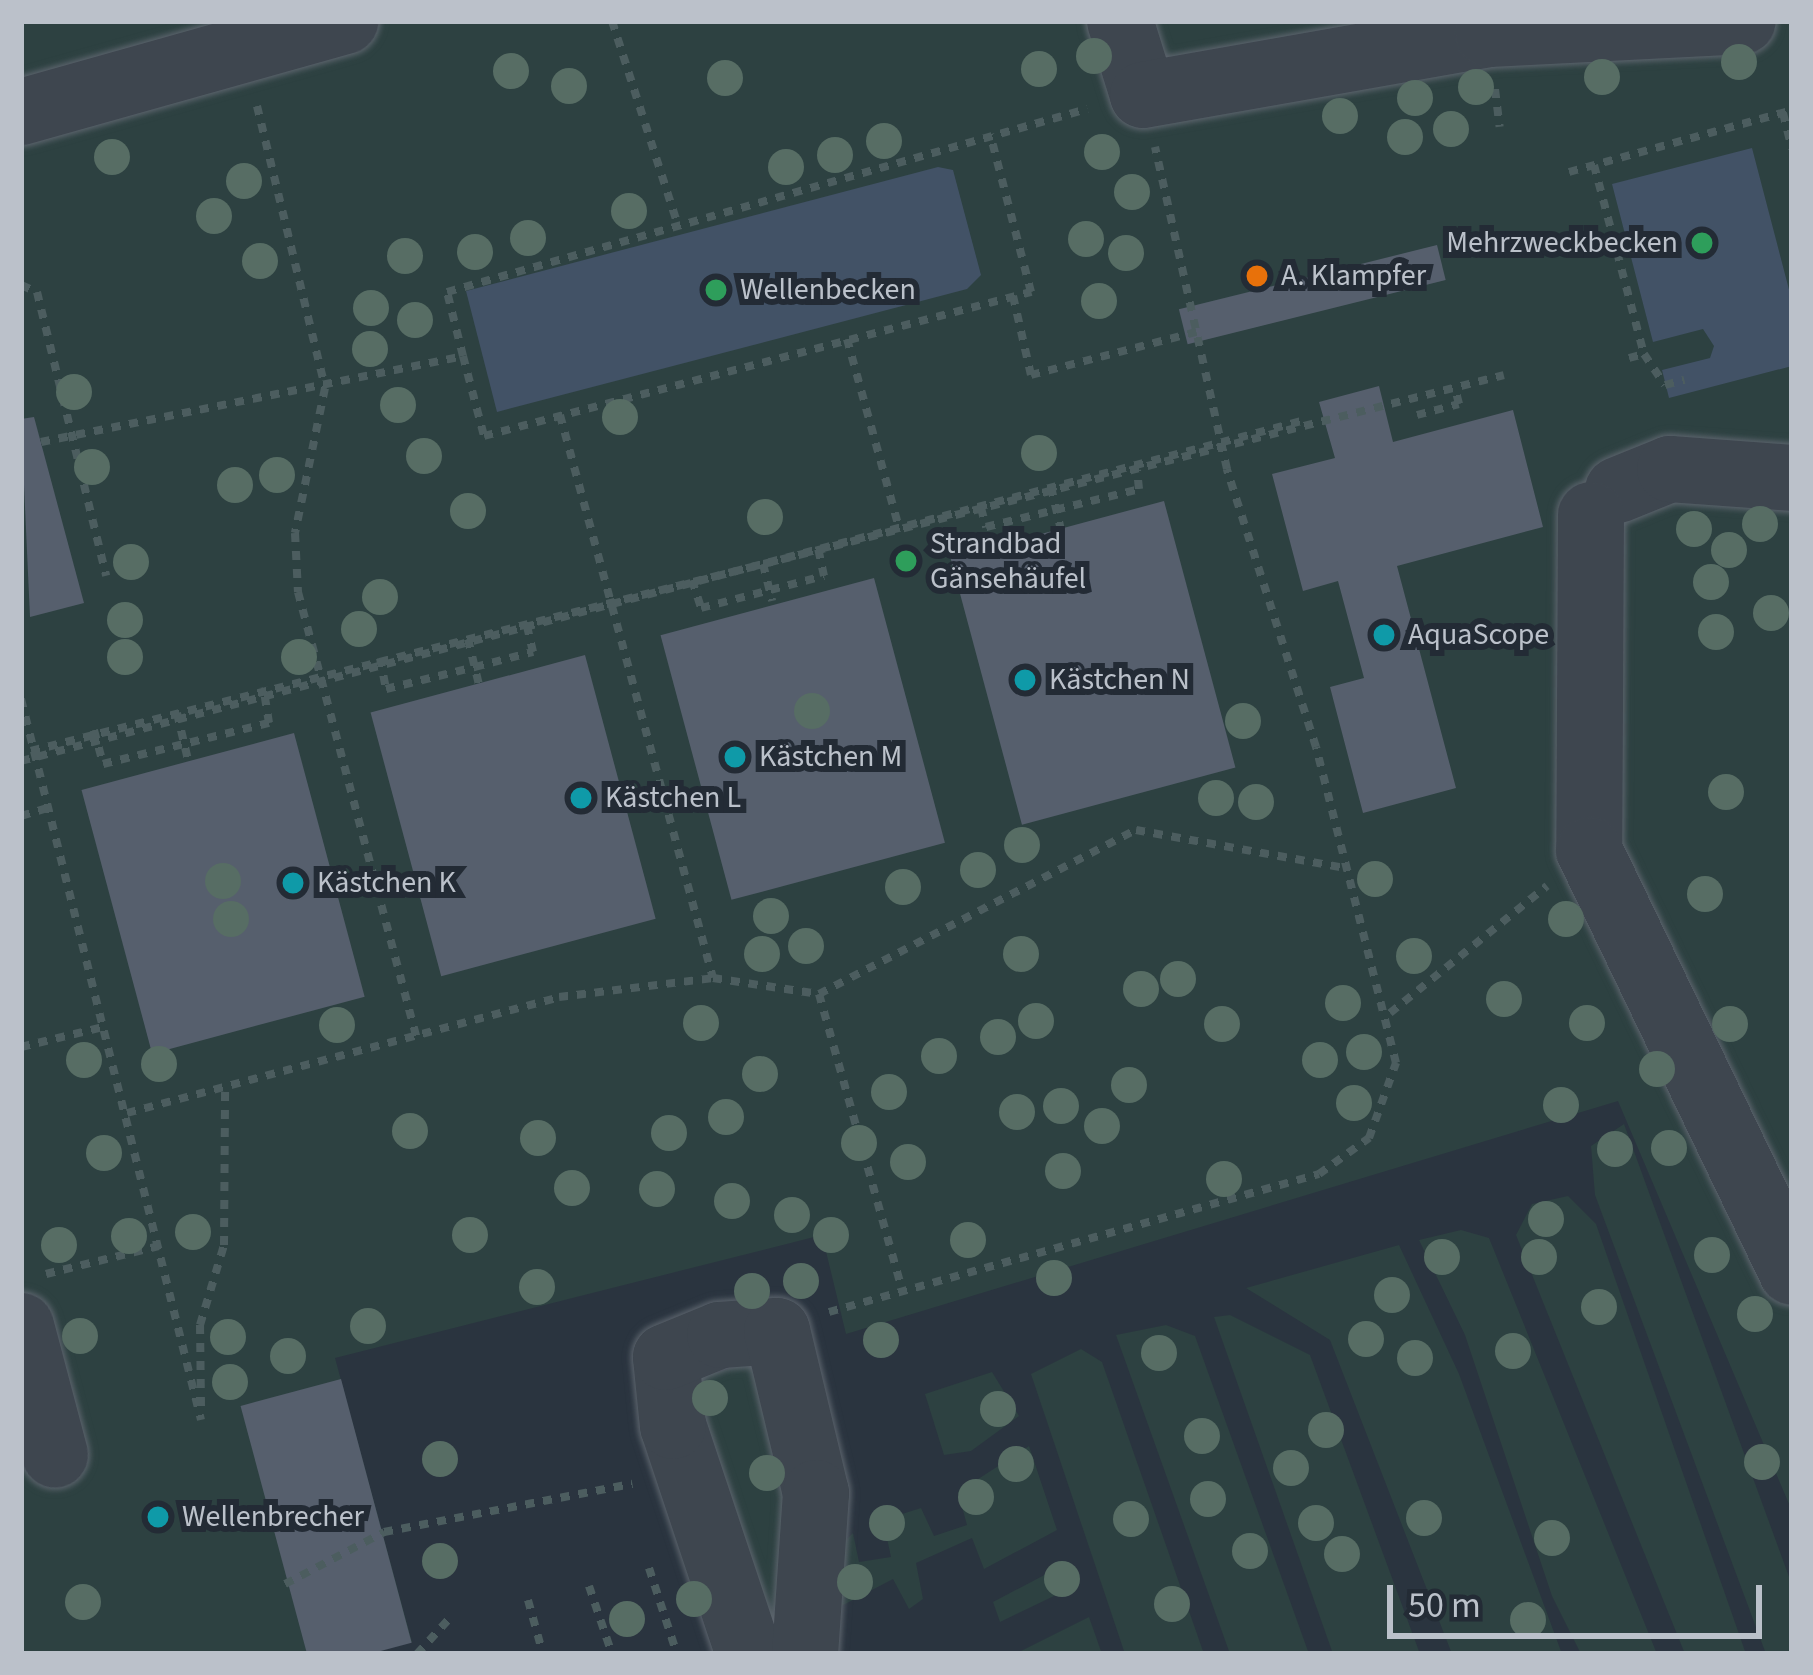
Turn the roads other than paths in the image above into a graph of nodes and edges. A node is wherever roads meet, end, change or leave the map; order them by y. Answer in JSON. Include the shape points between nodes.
{"nodes":[{"id":1,"x":344,"y":21,"type":"edge"},
{"id":2,"x":1120,"y":21,"type":"edge"},
{"id":3,"x":1744,"y":21,"type":"edge"},
{"id":4,"x":1608,"y":22,"type":"edge"},
{"id":5,"x":21,"y":112,"type":"edge"},
{"id":6,"x":1792,"y":478,"type":"edge"},
{"id":7,"x":1792,"y":1271,"type":"edge"},
{"id":8,"x":21,"y":1326,"type":"edge"},
{"id":9,"x":55,"y":1455,"type":"dead end"},
{"id":10,"x":748,"y":1654,"type":"edge"},
{"id":11,"x":805,"y":1654,"type":"edge"}],
"edges":[{"from":1,"to":5,"type":"street"},
{"from":2,"to":4,"type":"street","via":[[1143,95]]},
{"from":3,"to":4,"type":"street"},
{"from":6,"to":7,"type":"street","via":[[1670,470],[1605,503],[1589,850]]},
{"from":8,"to":9,"type":"street"},
{"from":10,"to":11,"type":"street","via":[[688,1470],[666,1357],[720,1335],[777,1331],[816,1493]]}]}
